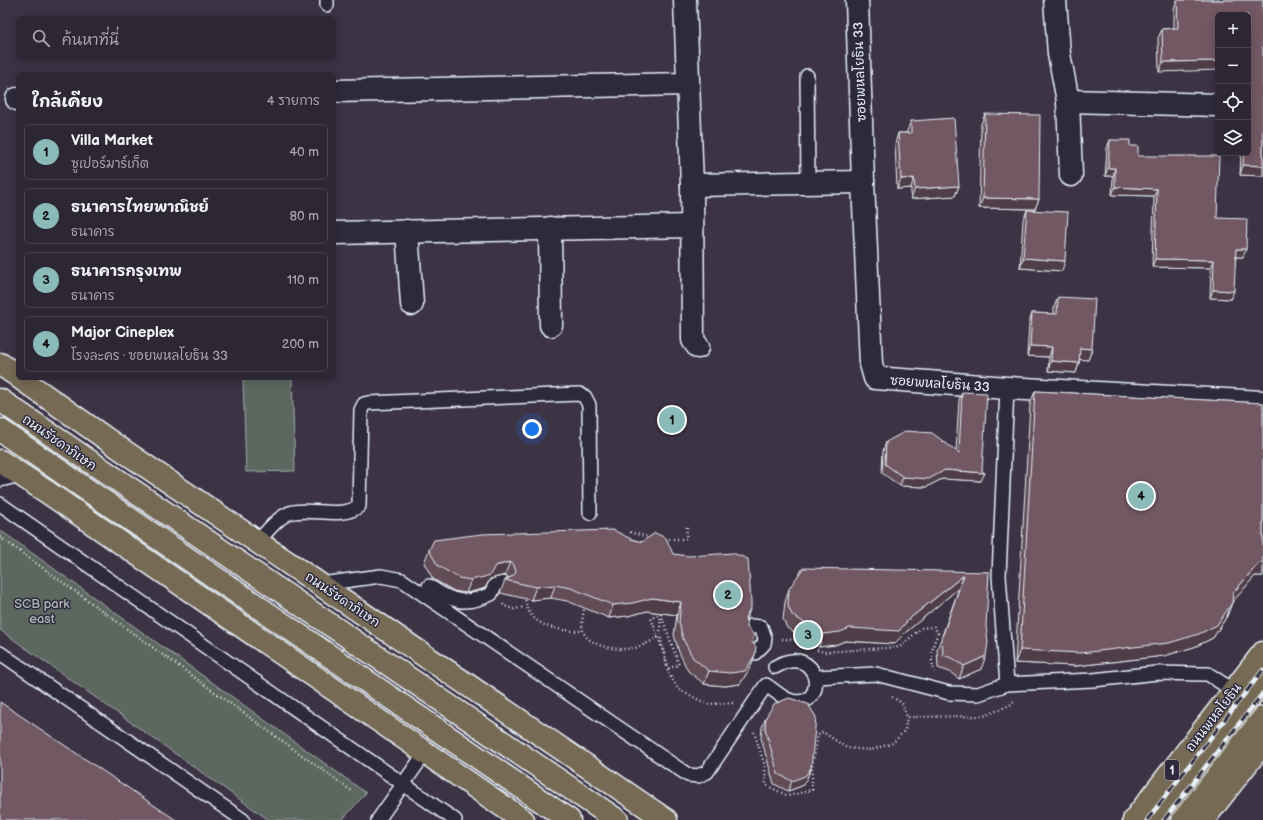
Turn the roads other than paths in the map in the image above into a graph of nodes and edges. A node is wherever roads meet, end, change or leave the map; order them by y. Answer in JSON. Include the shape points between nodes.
{"nodes":[{"id":1,"x":685,"y":0,"type":"edge"},
{"id":2,"x":857,"y":0,"type":"edge"},
{"id":3,"x":1055,"y":0,"type":"edge"},
{"id":4,"x":807,"y":76,"type":"dead end"},
{"id":5,"x":687,"y":84,"type":"junction"},
{"id":6,"x":336,"y":91,"type":"edge"},
{"id":7,"x":1068,"y":101,"type":"junction"},
{"id":8,"x":1215,"y":105,"type":"edge"},
{"id":9,"x":1071,"y":175,"type":"dead end"},
{"id":10,"x":863,"y":182,"type":"junction"},
{"id":11,"x":808,"y":184,"type":"junction"},
{"id":12,"x":692,"y":185,"type":"junction"},
{"id":13,"x":692,"y":226,"type":"junction"},
{"id":14,"x":550,"y":228,"type":"junction"},
{"id":15,"x":406,"y":231,"type":"junction"},
{"id":16,"x":336,"y":233,"type":"edge"},
{"id":17,"x":412,"y":304,"type":"dead end"},
{"id":18,"x":551,"y":325,"type":"dead end"},
{"id":19,"x":698,"y":347,"type":"dead end"},
{"id":20,"x":0,"y":364,"type":"edge"},
{"id":21,"x":16,"y":375,"type":"edge"},
{"id":22,"x":23,"y":380,"type":"edge"},
{"id":23,"x":1007,"y":388,"type":"junction"},
{"id":24,"x":0,"y":400,"type":"edge"},
{"id":25,"x":1263,"y":402,"type":"edge"},
{"id":26,"x":0,"y":430,"type":"edge"},
{"id":27,"x":0,"y":461,"type":"edge"},
{"id":28,"x":21,"y":475,"type":"junction"},
{"id":29,"x":0,"y":480,"type":"edge"},
{"id":30,"x":0,"y":504,"type":"edge"},
{"id":31,"x":590,"y":514,"type":"dead end"},
{"id":32,"x":258,"y":541,"type":"junction"},
{"id":33,"x":503,"y":583,"type":"edge"},
{"id":34,"x":321,"y":584,"type":"junction"},
{"id":35,"x":429,"y":586,"type":"dead end"},
{"id":36,"x":748,"y":632,"type":"edge"},
{"id":37,"x":1263,"y":652,"type":"edge"},
{"id":38,"x":0,"y":653,"type":"edge"},
{"id":39,"x":755,"y":653,"type":"edge"},
{"id":40,"x":775,"y":667,"type":"dead end"},
{"id":41,"x":816,"y":677,"type":"junction"},
{"id":42,"x":1263,"y":680,"type":"edge"},
{"id":43,"x":1007,"y":684,"type":"junction"},
{"id":44,"x":1234,"y":691,"type":"junction"},
{"id":45,"x":1263,"y":718,"type":"edge"},
{"id":46,"x":1261,"y":749,"type":"edge"},
{"id":47,"x":425,"y":754,"type":"junction"},
{"id":48,"x":403,"y":784,"type":"junction"},
{"id":49,"x":243,"y":820,"type":"edge"},
{"id":50,"x":378,"y":820,"type":"edge"},
{"id":51,"x":455,"y":820,"type":"edge"},
{"id":52,"x":523,"y":820,"type":"edge"},
{"id":53,"x":569,"y":820,"type":"edge"},
{"id":54,"x":617,"y":820,"type":"edge"},
{"id":55,"x":666,"y":820,"type":"edge"},
{"id":56,"x":1134,"y":820,"type":"edge"},
{"id":57,"x":1154,"y":820,"type":"edge"},
{"id":58,"x":1183,"y":820,"type":"edge"},
{"id":59,"x":1203,"y":820,"type":"edge"}],
"edges":[{"from":1,"to":5,"type":"street"},
{"from":2,"to":10,"type":"street","name":"ซอยพหลโยธิน 33"},
{"from":3,"to":7,"type":"street","via":[[1059,54]]},
{"from":4,"to":11,"type":"lane"},
{"from":5,"to":6,"type":"street"},
{"from":5,"to":12,"type":"street"},
{"from":7,"to":8,"type":"street"},
{"from":7,"to":9,"type":"street"},
{"from":10,"to":11,"type":"street"},
{"from":10,"to":23,"type":"street","name":"ซอยพหลโยธิน 33","via":[[871,364],[875,378]]},
{"from":11,"to":12,"type":"street"},
{"from":12,"to":13,"type":"street"},
{"from":13,"to":14,"type":"street"},
{"from":13,"to":19,"type":"street","via":[[693,340]]},
{"from":14,"to":15,"type":"street"},
{"from":14,"to":18,"type":"street"},
{"from":15,"to":16,"type":"street"},
{"from":15,"to":17,"type":"street"},
{"from":20,"to":21,"type":"main road","name":"ถนนรัชดาภิเษก"},
{"from":22,"to":32,"type":"main road","name":"ถนนรัชดาภิเษก"},
{"from":23,"to":25,"type":"street","name":"ซอยพหลโยธิน 33"},
{"from":23,"to":43,"type":"lane","via":[[1000,576]]},
{"from":24,"to":54,"type":"main road","name":"ถนนรัชดาภิเษก"},
{"from":26,"to":53,"type":"main road","name":"ถนนรัชดาภิเษก"},
{"from":27,"to":28,"type":"main road"},
{"from":28,"to":29,"type":"lane"},
{"from":28,"to":47,"type":"main road"},
{"from":30,"to":48,"type":"lane"},
{"from":31,"to":32,"type":"lane","via":[[589,405],[585,397],[579,394],[368,403],[364,404],[361,410],[359,506],[349,511],[293,512],[282,517]]},
{"from":32,"to":34,"type":"main road","name":"ถนนรัชดาภิเษก"},
{"from":33,"to":35,"type":"lane","via":[[495,585],[491,594],[474,601],[452,600]]},
{"from":34,"to":41,"type":"lane","via":[[381,576],[402,580],[688,775],[698,776],[707,772],[766,685],[787,699],[800,702],[812,695],[816,687]]},
{"from":34,"to":55,"type":"main road","name":"ถนนรัชดาภิเษก"},
{"from":36,"to":39,"type":"lane","via":[[751,626],[761,627],[765,638],[764,644]]},
{"from":37,"to":44,"type":"main road","name":"ถนนพหลโยธิน","number":"1"},
{"from":38,"to":49,"type":"lane"},
{"from":40,"to":41,"type":"lane","via":[[784,662],[798,662],[811,668]]},
{"from":41,"to":43,"type":"lane","via":[[876,674],[948,693],[978,694]]},
{"from":42,"to":57,"type":"main road","name":"ถนนพหลโยธิน"},
{"from":43,"to":44,"type":"lane","via":[[1093,680],[1157,673],[1208,674]]},
{"from":44,"to":56,"type":"main road","name":"ถนนพหลโยธิน","number":"1"},
{"from":45,"to":58,"type":"main road"},
{"from":46,"to":59,"type":"main road"},
{"from":47,"to":48,"type":"lane"},
{"from":47,"to":52,"type":"main road"},
{"from":48,"to":50,"type":"lane"},
{"from":48,"to":51,"type":"lane"}]}
